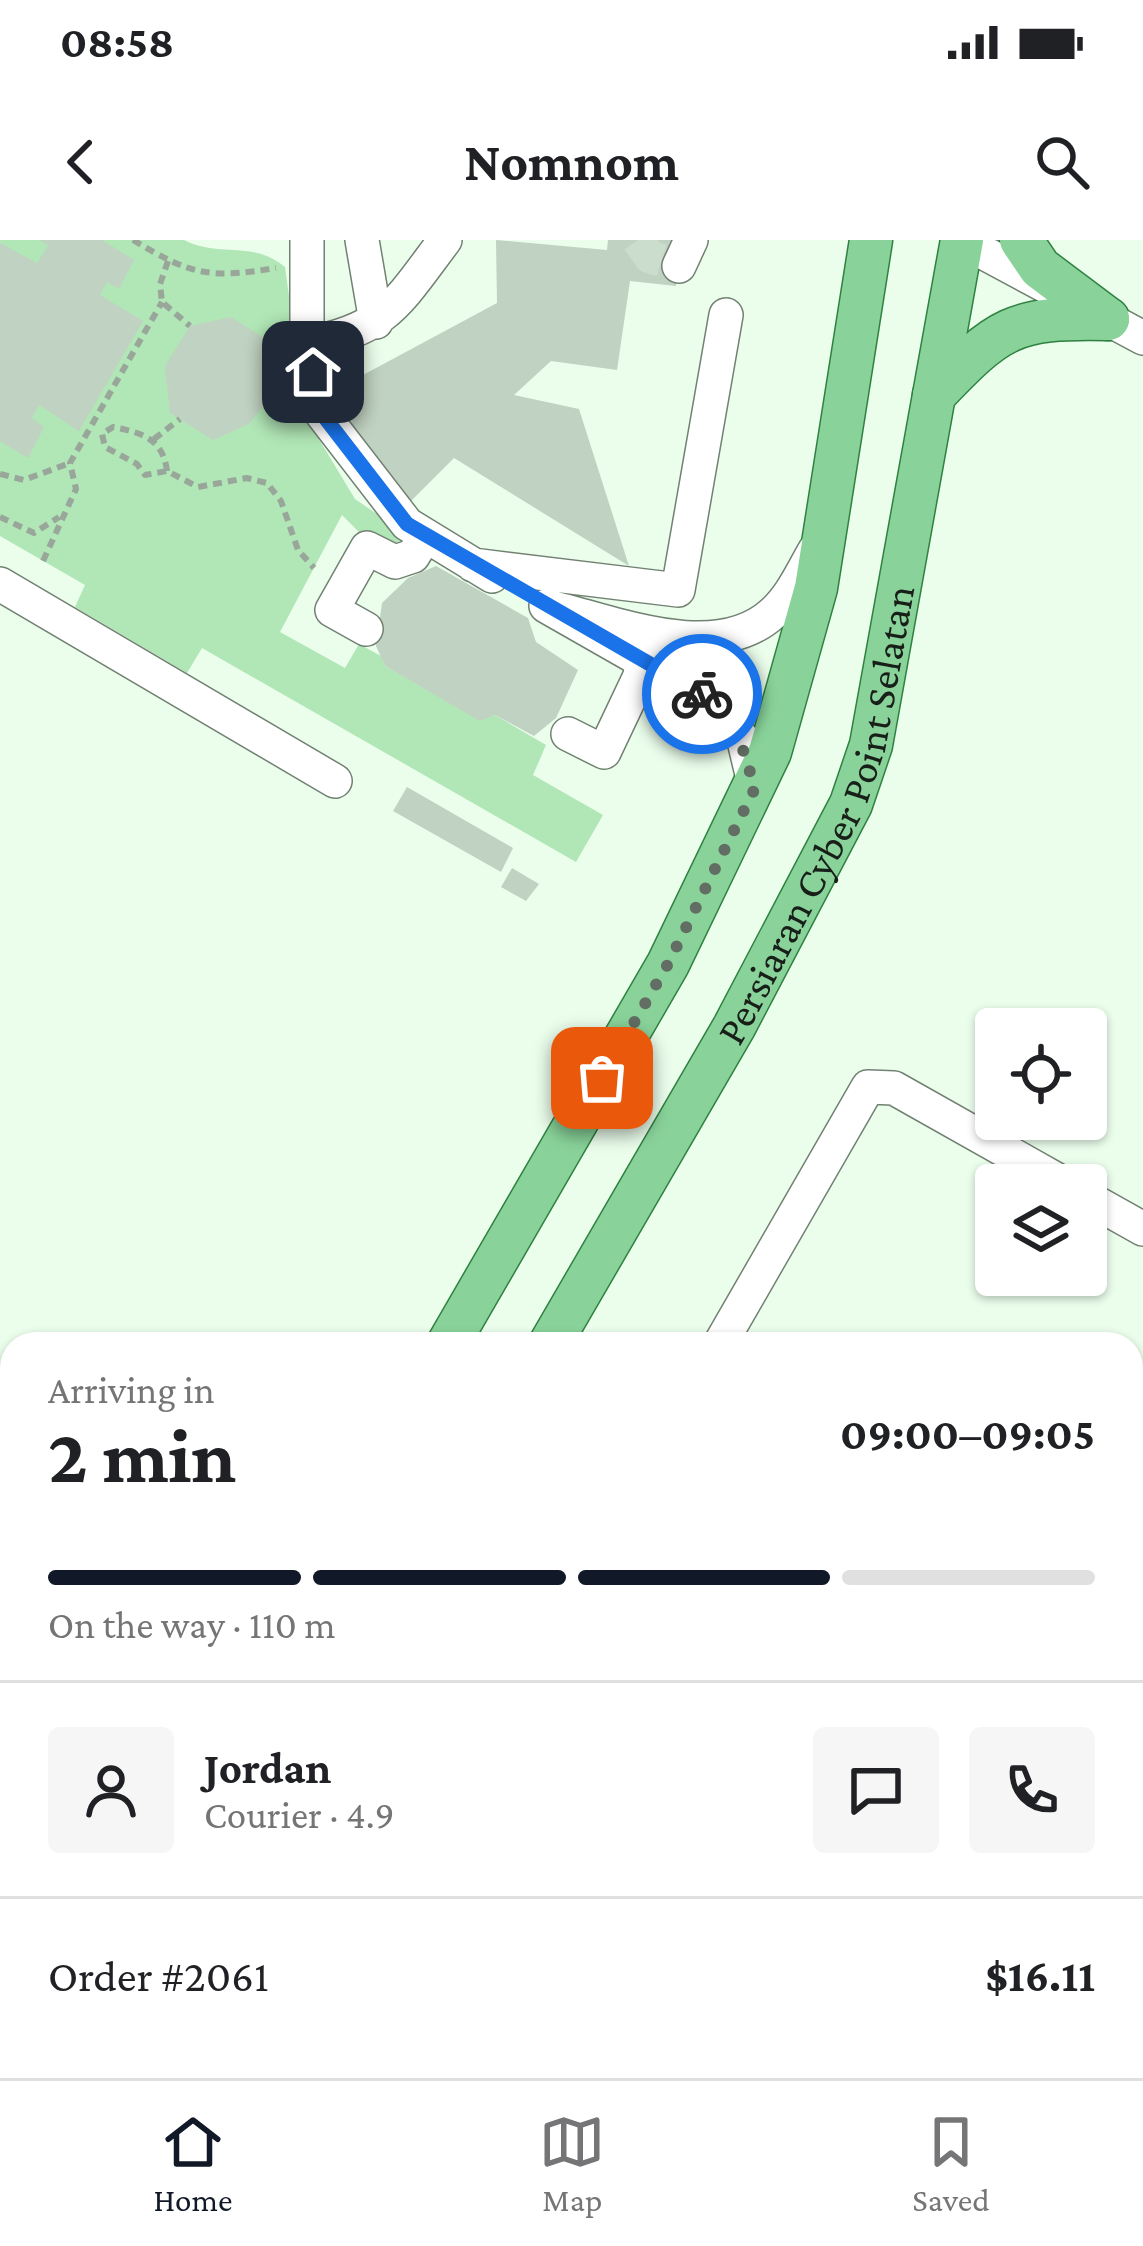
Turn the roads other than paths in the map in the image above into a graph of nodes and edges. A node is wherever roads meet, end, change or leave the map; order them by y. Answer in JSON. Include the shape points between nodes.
{"nodes":[{"id":1,"x":308,"y":240,"type":"edge"},
{"id":2,"x":362,"y":240,"type":"edge"},
{"id":3,"x":445,"y":240,"type":"edge"},
{"id":4,"x":843,"y":240,"type":"edge"},
{"id":5,"x":871,"y":240,"type":"edge"},
{"id":6,"x":961,"y":240,"type":"edge"},
{"id":7,"x":1021,"y":240,"type":"edge"},
{"id":8,"x":861,"y":310,"type":"junction"},
{"id":9,"x":726,"y":315,"type":"dead end"},
{"id":10,"x":376,"y":322,"type":"junction"},
{"id":11,"x":1125,"y":329,"type":"edge"},
{"id":12,"x":307,"y":344,"type":"junction"},
{"id":13,"x":934,"y":395,"type":"junction"},
{"id":14,"x":825,"y":532,"type":"junction"},
{"id":15,"x":424,"y":538,"type":"junction"},
{"id":16,"x":473,"y":565,"type":"junction"},
{"id":17,"x":0,"y":584,"type":"edge"},
{"id":18,"x":644,"y":586,"type":"junction"},
{"id":19,"x":366,"y":629,"type":"dead end"},
{"id":20,"x":644,"y":644,"type":"junction"},
{"id":21,"x":568,"y":734,"type":"dead end"},
{"id":22,"x":334,"y":781,"type":"dead end"},
{"id":23,"x":755,"y":788,"type":"junction"},
{"id":24,"x":1029,"y":1164,"type":"edge"},
{"id":25,"x":1107,"y":1209,"type":"edge"},
{"id":26,"x":1143,"y":1229,"type":"edge"},
{"id":27,"x":455,"y":1332,"type":"edge"},
{"id":28,"x":557,"y":1332,"type":"edge"},
{"id":29,"x":727,"y":1332,"type":"edge"}],
"edges":[{"from":1,"to":12,"type":"street"},
{"from":2,"to":10,"type":"street"},
{"from":3,"to":10,"type":"street"},
{"from":4,"to":8,"type":"main road"},
{"from":5,"to":8,"type":"main road","name":"Persiaran Cyber Point Selatan"},
{"from":6,"to":11,"type":"street"},
{"from":6,"to":13,"type":"main road","name":"Persiaran Cyber Point Selatan"},
{"from":7,"to":11,"type":"main road","via":[[1040,268]]},
{"from":8,"to":14,"type":"main road","name":"Persiaran Cyber Point Selatan"},
{"from":9,"to":18,"type":"street","via":[[678,590]]},
{"from":10,"to":12,"type":"street"},
{"from":11,"to":13,"type":"main road","via":[[1029,321],[997,333]]},
{"from":12,"to":15,"type":"street","via":[[319,410]]},
{"from":13,"to":28,"type":"main road","name":"Persiaran Cyber Point Selatan","via":[[871,745],[851,805]]},
{"from":14,"to":20,"type":"street","via":[[789,596],[752,628]]},
{"from":14,"to":23,"type":"main road","name":"Persiaran Cyber Point Selatan","via":[[816,588]]},
{"from":15,"to":16,"type":"street"},
{"from":15,"to":19,"type":"street","via":[[413,556],[394,562],[367,548],[332,610]]},
{"from":16,"to":18,"type":"street"},
{"from":16,"to":20,"type":"street","via":[[546,606]]},
{"from":17,"to":22,"type":"street"},
{"from":18,"to":20,"type":"street"},
{"from":20,"to":21,"type":"street","via":[[604,752]]},
{"from":20,"to":23,"type":"street","via":[[734,721]]},
{"from":23,"to":27,"type":"main road","name":"Persiaran Cyber Point Selatan","via":[[668,964]]},
{"from":24,"to":29,"type":"street","via":[[895,1088],[868,1087]]},
{"from":25,"to":26,"type":"street"}]}
